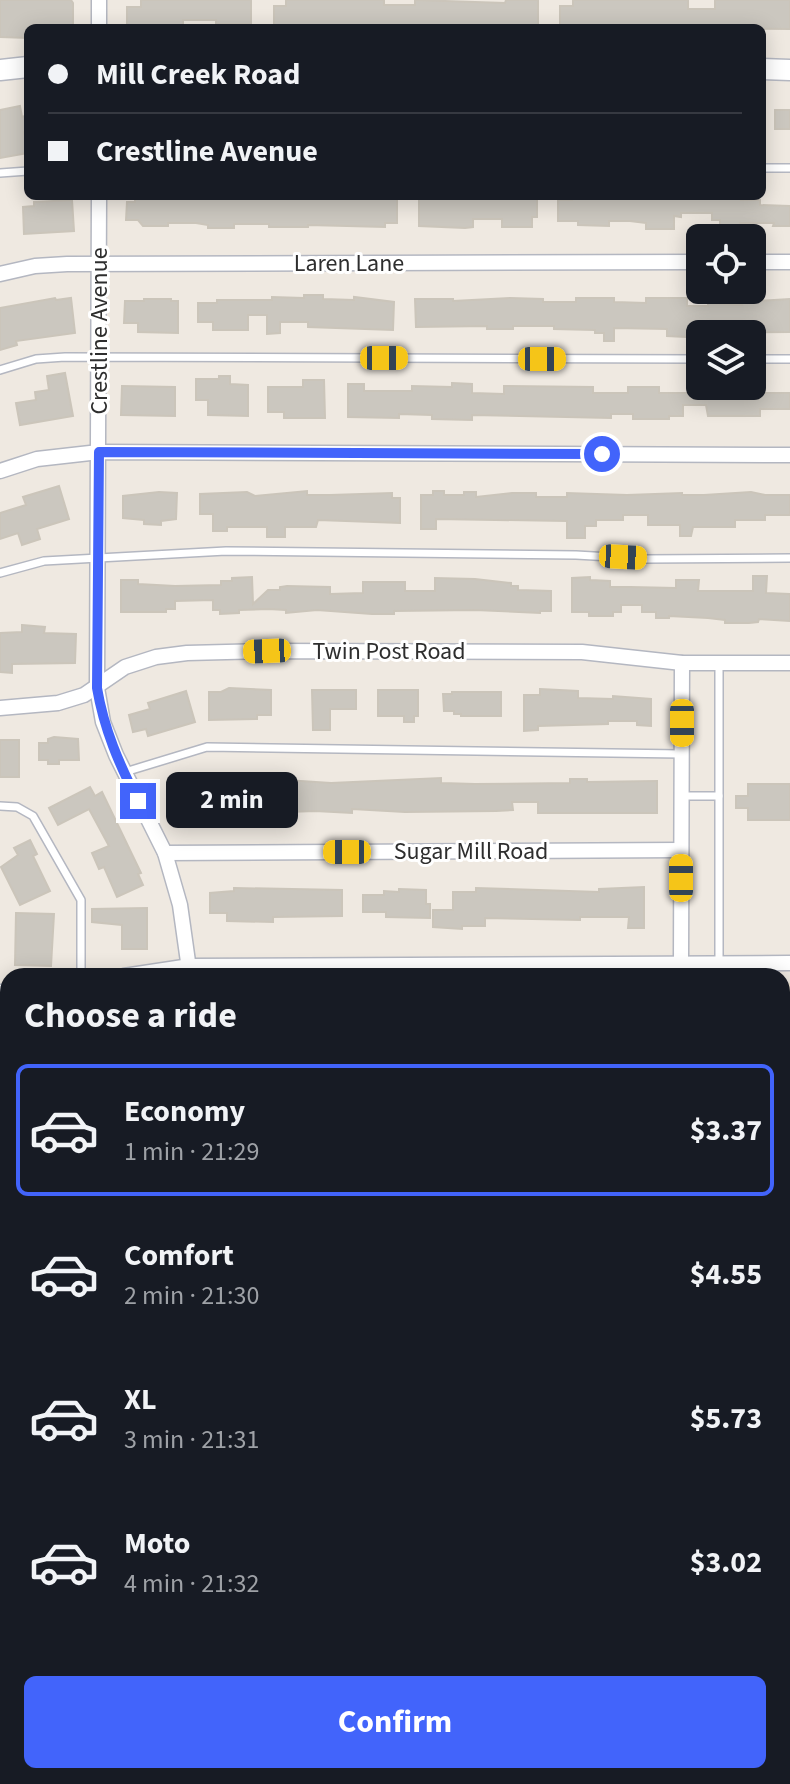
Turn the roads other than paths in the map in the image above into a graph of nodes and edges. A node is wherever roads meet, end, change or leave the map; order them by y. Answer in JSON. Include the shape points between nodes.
{"nodes":[{"id":1,"x":99,"y":0,"type":"edge"},
{"id":2,"x":99,"y":24,"type":"edge"},
{"id":3,"x":24,"y":67,"type":"edge"},
{"id":4,"x":766,"y":69,"type":"edge"},
{"id":5,"x":0,"y":70,"type":"edge"},
{"id":6,"x":790,"y":70,"type":"edge"},
{"id":7,"x":766,"y":168,"type":"edge"},
{"id":8,"x":790,"y":168,"type":"edge"},
{"id":9,"x":24,"y":171,"type":"edge"},
{"id":10,"x":0,"y":173,"type":"edge"},
{"id":11,"x":99,"y":200,"type":"edge"},
{"id":12,"x":686,"y":262,"type":"edge"},
{"id":13,"x":766,"y":262,"type":"edge"},
{"id":14,"x":790,"y":262,"type":"edge"},
{"id":15,"x":99,"y":264,"type":"junction"},
{"id":16,"x":0,"y":274,"type":"edge"},
{"id":17,"x":99,"y":357,"type":"junction"},
{"id":18,"x":686,"y":359,"type":"edge"},
{"id":19,"x":766,"y":359,"type":"edge"},
{"id":20,"x":790,"y":359,"type":"edge"},
{"id":21,"x":0,"y":370,"type":"edge"},
{"id":22,"x":99,"y":452,"type":"junction"},
{"id":23,"x":790,"y":455,"type":"edge"},
{"id":24,"x":0,"y":471,"type":"edge"},
{"id":25,"x":98,"y":557,"type":"junction"},
{"id":26,"x":790,"y":558,"type":"edge"},
{"id":27,"x":0,"y":573,"type":"edge"},
{"id":28,"x":682,"y":663,"type":"junction"},
{"id":29,"x":719,"y":663,"type":"junction"},
{"id":30,"x":790,"y":663,"type":"edge"},
{"id":31,"x":97,"y":688,"type":"junction"},
{"id":32,"x":0,"y":708,"type":"edge"},
{"id":33,"x":681,"y":754,"type":"junction"},
{"id":34,"x":123,"y":773,"type":"junction"},
{"id":35,"x":681,"y":796,"type":"junction"},
{"id":36,"x":719,"y":796,"type":"junction"},
{"id":37,"x":0,"y":806,"type":"edge"},
{"id":38,"x":681,"y":850,"type":"junction"},
{"id":39,"x":165,"y":853,"type":"junction"},
{"id":40,"x":681,"y":962,"type":"junction"},
{"id":41,"x":719,"y":962,"type":"junction"},
{"id":42,"x":790,"y":963,"type":"edge"},
{"id":43,"x":81,"y":968,"type":"edge"},
{"id":44,"x":190,"y":968,"type":"edge"},
{"id":45,"x":354,"y":968,"type":"edge"}],
"edges":[{"from":1,"to":2,"type":"street"},
{"from":3,"to":5,"type":"street"},
{"from":4,"to":6,"type":"street"},
{"from":7,"to":8,"type":"lane"},
{"from":9,"to":10,"type":"lane"},
{"from":11,"to":15,"type":"street","name":"Crestline Avenue"},
{"from":12,"to":15,"type":"street","name":"Laren Lane"},
{"from":13,"to":14,"type":"street"},
{"from":15,"to":16,"type":"street","name":"Laren Lane","via":[[35,266]]},
{"from":15,"to":17,"type":"street","name":"Crestline Avenue"},
{"from":17,"to":18,"type":"lane"},
{"from":17,"to":21,"type":"lane","via":[[51,357]]},
{"from":17,"to":22,"type":"street","name":"Crestline Avenue"},
{"from":19,"to":20,"type":"lane"},
{"from":22,"to":23,"type":"street"},
{"from":22,"to":24,"type":"street","via":[[37,459]]},
{"from":22,"to":25,"type":"street","name":"Crestline Avenue"},
{"from":25,"to":26,"type":"lane","via":[[226,551]]},
{"from":25,"to":27,"type":"lane","via":[[44,561]]},
{"from":25,"to":31,"type":"street","name":"Crestline Avenue"},
{"from":28,"to":29,"type":"street","name":"Twin Post Road"},
{"from":28,"to":31,"type":"street","name":"Twin Post Road","via":[[582,652],[187,653],[125,667]]},
{"from":28,"to":33,"type":"street"},
{"from":29,"to":30,"type":"street","name":"Twin Post Road"},
{"from":29,"to":36,"type":"lane"},
{"from":31,"to":32,"type":"street","name":"Twin Post Road","via":[[58,703]]},
{"from":31,"to":34,"type":"street","name":"Crestline Avenue","via":[[103,722]]},
{"from":33,"to":34,"type":"lane","via":[[207,747]]},
{"from":33,"to":35,"type":"street"},
{"from":34,"to":39,"type":"street","name":"Crestline Avenue"},
{"from":35,"to":36,"type":"lane"},
{"from":35,"to":38,"type":"street"},
{"from":36,"to":41,"type":"lane"},
{"from":37,"to":43,"type":"lane","via":[[33,816],[81,900]]},
{"from":38,"to":39,"type":"street","name":"Sugar Mill Road"},
{"from":38,"to":40,"type":"street"},
{"from":39,"to":44,"type":"street","name":"Crestline Avenue"},
{"from":40,"to":41,"type":"street"},
{"from":40,"to":45,"type":"street"},
{"from":41,"to":42,"type":"street"}]}
